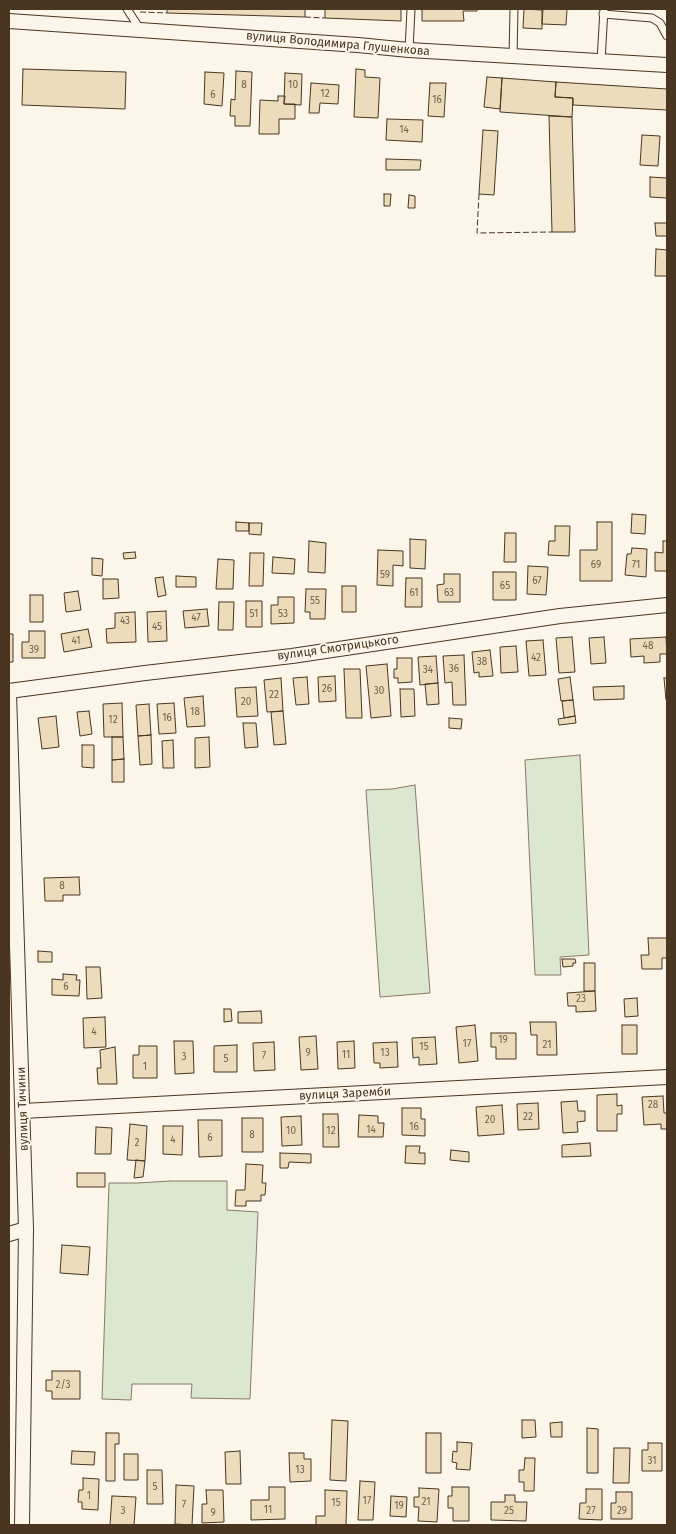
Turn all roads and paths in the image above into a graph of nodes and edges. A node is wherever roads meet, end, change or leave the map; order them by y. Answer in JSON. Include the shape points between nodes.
{"nodes":[{"id":1,"x":127,"y":9,"type":"edge"},
{"id":2,"x":411,"y":9,"type":"edge"},
{"id":3,"x":514,"y":9,"type":"edge"},
{"id":4,"x":604,"y":11,"type":"edge"},
{"id":5,"x":9,"y":21,"type":"edge"},
{"id":6,"x":140,"y":29,"type":"junction"},
{"id":7,"x":667,"y":36,"type":"edge"},
{"id":8,"x":409,"y":50,"type":"junction"},
{"id":9,"x":513,"y":57,"type":"junction"},
{"id":10,"x":600,"y":62,"type":"junction"},
{"id":11,"x":666,"y":64,"type":"edge"},
{"id":12,"x":667,"y":605,"type":"edge"},
{"id":13,"x":9,"y":692,"type":"edge"},
{"id":14,"x":667,"y":1077,"type":"edge"},
{"id":15,"x":23,"y":1110,"type":"junction"},
{"id":16,"x":26,"y":1229,"type":"junction"},
{"id":17,"x":9,"y":1234,"type":"edge"},
{"id":18,"x":22,"y":1525,"type":"edge"}],
"edges":[{"from":1,"to":6,"type":"lane"},
{"from":2,"to":8,"type":"lane"},
{"from":3,"to":9,"type":"lane"},
{"from":4,"to":7,"type":"lane","via":[[652,18],[660,23]]},
{"from":4,"to":10,"type":"lane"},
{"from":5,"to":6,"type":"street","name":"вулиця Володимира Глушенкова"},
{"from":6,"to":8,"type":"street","name":"вулиця Володимира Глушенкова"},
{"from":8,"to":9,"type":"street","name":"вулиця Володимира Глушенкова"},
{"from":9,"to":10,"type":"street","name":"вулиця Володимира Глушенкова"},
{"from":10,"to":11,"type":"street","name":"вулиця Володимира Глушенкова"},
{"from":12,"to":13,"type":"street","name":"вулиця Смотрицького","via":[[560,616],[292,656],[145,672]]},
{"from":13,"to":15,"type":"street","name":"вулиця Тичини"},
{"from":14,"to":15,"type":"street","name":"вулиця Заремби"},
{"from":15,"to":16,"type":"street","name":"вулиця Тичини"},
{"from":16,"to":17,"type":"street"},
{"from":16,"to":18,"type":"street","name":"вулиця Тичини"}]}
